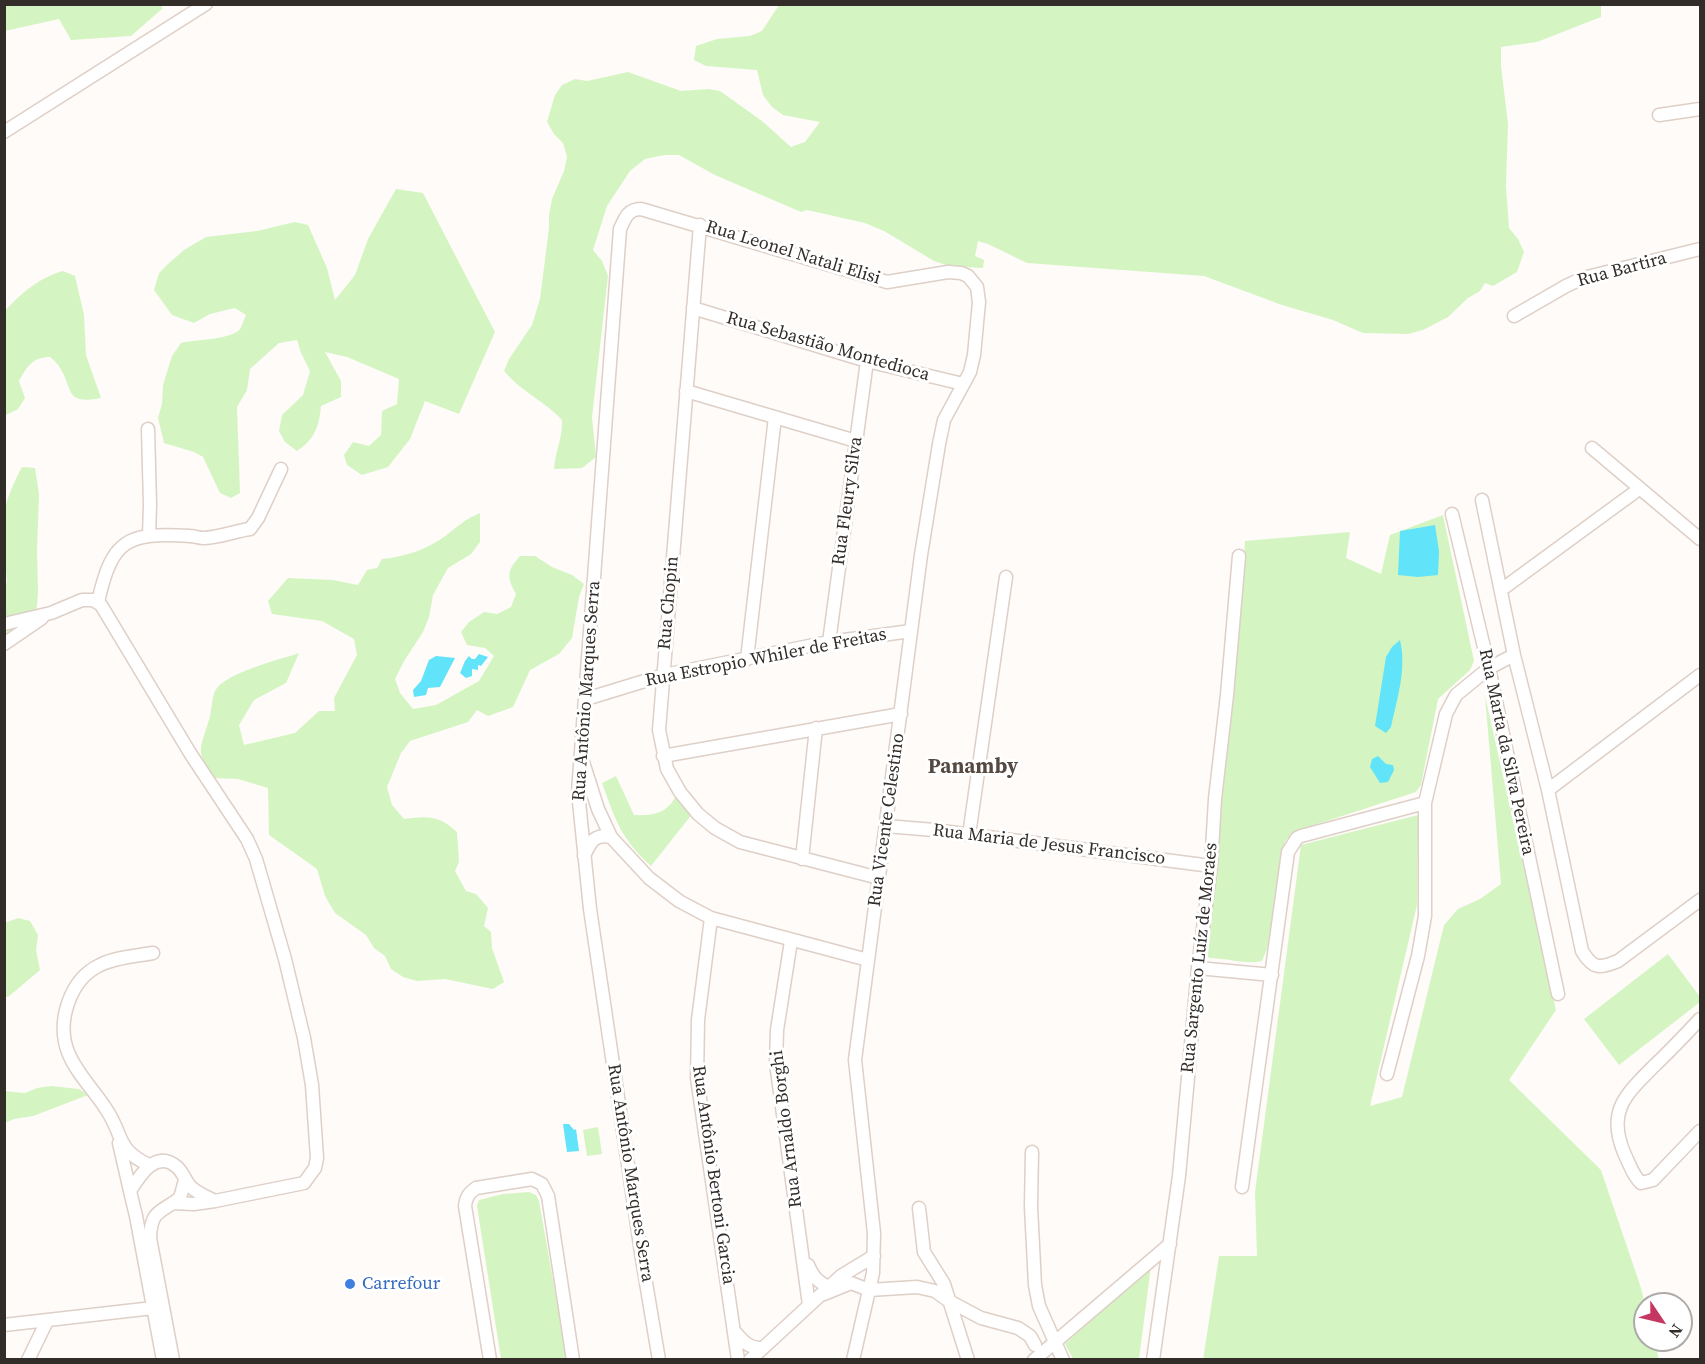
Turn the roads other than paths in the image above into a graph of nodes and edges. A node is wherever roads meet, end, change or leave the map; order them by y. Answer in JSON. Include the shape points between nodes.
{"nodes":[{"id":1,"x":206,"y":4,"type":"edge"},
{"id":2,"x":1701,"y":109,"type":"edge"},
{"id":3,"x":1659,"y":116,"type":"dead end"},
{"id":4,"x":4,"y":132,"type":"edge"},
{"id":5,"x":641,"y":209,"type":"joint"},
{"id":6,"x":700,"y":225,"type":"junction"},
{"id":7,"x":1701,"y":249,"type":"edge"},
{"id":8,"x":976,"y":287,"type":"joint"},
{"id":9,"x":693,"y":308,"type":"junction"},
{"id":10,"x":1514,"y":316,"type":"dead end"},
{"id":11,"x":867,"y":361,"type":"junction"},
{"id":12,"x":963,"y":384,"type":"junction"},
{"id":13,"x":686,"y":391,"type":"junction"},
{"id":14,"x":775,"y":417,"type":"junction"},
{"id":15,"x":147,"y":429,"type":"dead end"},
{"id":16,"x":856,"y":441,"type":"junction"},
{"id":17,"x":1592,"y":448,"type":"dead end"},
{"id":18,"x":281,"y":470,"type":"dead end"},
{"id":19,"x":1639,"y":489,"type":"junction"},
{"id":20,"x":1482,"y":500,"type":"dead end"},
{"id":21,"x":1452,"y":514,"type":"dead end"},
{"id":22,"x":149,"y":536,"type":"junction"},
{"id":23,"x":1701,"y":539,"type":"edge"},
{"id":24,"x":1239,"y":556,"type":"dead end"},
{"id":25,"x":1006,"y":577,"type":"dead end"},
{"id":26,"x":1500,"y":590,"type":"junction"},
{"id":27,"x":99,"y":602,"type":"junction"},
{"id":28,"x":51,"y":612,"type":"junction"},
{"id":29,"x":4,"y":624,"type":"edge"},
{"id":30,"x":911,"y":631,"type":"junction"},
{"id":31,"x":829,"y":642,"type":"junction"},
{"id":32,"x":4,"y":644,"type":"edge"},
{"id":33,"x":1514,"y":655,"type":"junction"},
{"id":34,"x":747,"y":658,"type":"junction"},
{"id":35,"x":1489,"y":668,"type":"junction"},
{"id":36,"x":664,"y":675,"type":"junction"},
{"id":37,"x":1701,"y":675,"type":"edge"},
{"id":38,"x":586,"y":699,"type":"junction"},
{"id":39,"x":901,"y":714,"type":"junction"},
{"id":40,"x":816,"y":728,"type":"junction"},
{"id":41,"x":581,"y":752,"type":"junction"},
{"id":42,"x":663,"y":756,"type":"junction"},
{"id":43,"x":1548,"y":790,"type":"junction"},
{"id":44,"x":1425,"y":803,"type":"junction"},
{"id":45,"x":886,"y":826,"type":"junction"},
{"id":46,"x":969,"y":835,"type":"junction"},
{"id":47,"x":611,"y":837,"type":"junction"},
{"id":48,"x":583,"y":856,"type":"junction"},
{"id":49,"x":802,"y":859,"type":"junction"},
{"id":50,"x":1211,"y":866,"type":"junction"},
{"id":51,"x":879,"y":878,"type":"junction"},
{"id":52,"x":1701,"y":900,"type":"edge"},
{"id":53,"x":711,"y":918,"type":"junction"},
{"id":54,"x":791,"y":941,"type":"junction"},
{"id":55,"x":153,"y":953,"type":"dead end"},
{"id":56,"x":868,"y":960,"type":"junction"},
{"id":57,"x":1198,"y":968,"type":"junction"},
{"id":58,"x":1272,"y":975,"type":"junction"},
{"id":59,"x":1558,"y":993,"type":"dead end"},
{"id":60,"x":1701,"y":1019,"type":"edge"},
{"id":61,"x":1387,"y":1074,"type":"dead end"},
{"id":62,"x":116,"y":1130,"type":"junction"},
{"id":63,"x":1701,"y":1131,"type":"edge"},
{"id":64,"x":1032,"y":1152,"type":"dead end"},
{"id":65,"x":149,"y":1165,"type":"junction"},
{"id":66,"x":185,"y":1180,"type":"junction"},
{"id":67,"x":1242,"y":1187,"type":"dead end"},
{"id":68,"x":130,"y":1191,"type":"junction"},
{"id":69,"x":215,"y":1201,"type":"junction"},
{"id":70,"x":173,"y":1203,"type":"junction"},
{"id":71,"x":919,"y":1208,"type":"dead end"},
{"id":72,"x":1170,"y":1244,"type":"junction"},
{"id":73,"x":802,"y":1247,"type":"junction"},
{"id":74,"x":874,"y":1256,"type":"junction"},
{"id":75,"x":869,"y":1290,"type":"junction"},
{"id":76,"x":827,"y":1291,"type":"junction"},
{"id":77,"x":949,"y":1301,"type":"junction"},
{"id":78,"x":809,"y":1305,"type":"junction"},
{"id":79,"x":153,"y":1308,"type":"junction"},
{"id":80,"x":48,"y":1321,"type":"junction"},
{"id":81,"x":4,"y":1325,"type":"edge"},
{"id":82,"x":734,"y":1331,"type":"junction"},
{"id":83,"x":1055,"y":1341,"type":"junction"},
{"id":84,"x":1035,"y":1345,"type":"dead end"},
{"id":85,"x":762,"y":1348,"type":"junction"},
{"id":86,"x":854,"y":1358,"type":"edge"},
{"id":87,"x":28,"y":1359,"type":"edge"},
{"id":88,"x":163,"y":1359,"type":"edge"},
{"id":89,"x":173,"y":1359,"type":"edge"},
{"id":90,"x":490,"y":1359,"type":"edge"},
{"id":91,"x":573,"y":1359,"type":"edge"},
{"id":92,"x":659,"y":1359,"type":"edge"},
{"id":93,"x":738,"y":1359,"type":"edge"},
{"id":94,"x":750,"y":1359,"type":"edge"},
{"id":95,"x":968,"y":1359,"type":"edge"},
{"id":96,"x":1034,"y":1359,"type":"edge"},
{"id":97,"x":1063,"y":1359,"type":"edge"},
{"id":98,"x":1153,"y":1359,"type":"edge"}],
"edges":[{"from":1,"to":4,"type":"street"},
{"from":2,"to":3,"type":"street"},
{"from":5,"to":6,"type":"street","name":"Rua Leonel Natali Elisi"},
{"from":5,"to":38,"type":"street","name":"Rua Antônio Marques Serra","via":[[631,211],[620,229]]},
{"from":6,"to":8,"type":"street","name":"Rua Leonel Natali Elisi","via":[[887,282],[948,272],[968,276]]},
{"from":6,"to":9,"type":"street","name":"Rua Chopin"},
{"from":7,"to":10,"type":"street","name":"Rua Bartira","via":[[1583,278]]},
{"from":8,"to":12,"type":"street","name":"Rua Vicente Celestino","via":[[979,302],[974,355]]},
{"from":9,"to":11,"type":"street","name":"Rua Sebastião Montedioca"},
{"from":9,"to":13,"type":"street","name":"Rua Chopin"},
{"from":11,"to":12,"type":"street","name":"Rua Sebastião Montedioca"},
{"from":11,"to":16,"type":"street","name":"Rua Fleury Silva"},
{"from":12,"to":30,"type":"street","name":"Rua Vicente Celestino","via":[[944,420]]},
{"from":13,"to":14,"type":"street"},
{"from":13,"to":36,"type":"street","name":"Rua Chopin"},
{"from":14,"to":16,"type":"street"},
{"from":14,"to":34,"type":"street"},
{"from":15,"to":22,"type":"street"},
{"from":16,"to":31,"type":"street","name":"Rua Fleury Silva"},
{"from":17,"to":19,"type":"street"},
{"from":18,"to":22,"type":"street","via":[[250,529],[203,538]]},
{"from":19,"to":23,"type":"street"},
{"from":19,"to":26,"type":"street"},
{"from":20,"to":26,"type":"street","name":"Rua Marta da Silva Pereira"},
{"from":21,"to":35,"type":"street","name":"Rua Marta da Silva Pereira"},
{"from":22,"to":27,"type":"street","via":[[129,542],[113,556]]},
{"from":24,"to":50,"type":"street","name":"Rua Sargento Luíz de Moraes"},
{"from":25,"to":46,"type":"street"},
{"from":26,"to":33,"type":"street","name":"Rua Marta da Silva Pereira"},
{"from":27,"to":28,"type":"street","via":[[82,600]]},
{"from":27,"to":69,"type":"street","via":[[247,839],[264,881],[304,1038],[312,1084],[315,1168],[304,1183]]},
{"from":28,"to":29,"type":"street"},
{"from":28,"to":32,"type":"street"},
{"from":30,"to":31,"type":"street","name":"Rua Estropio Whiler de Freitas"},
{"from":30,"to":39,"type":"street","name":"Rua Vicente Celestino"},
{"from":31,"to":34,"type":"street","name":"Rua Estropio Whiler de Freitas"},
{"from":33,"to":35,"type":"street"},
{"from":33,"to":43,"type":"street","name":"Rua Marta da Silva Pereira"},
{"from":34,"to":36,"type":"street","name":"Rua Estropio Whiler de Freitas"},
{"from":35,"to":44,"type":"street","via":[[1450,704]]},
{"from":35,"to":59,"type":"street","name":"Rua Marta da Silva Pereira"},
{"from":36,"to":38,"type":"street","name":"Rua Estropio Whiler de Freitas"},
{"from":36,"to":42,"type":"street","name":"Rua Chopin","via":[[660,730]]},
{"from":37,"to":43,"type":"street"},
{"from":38,"to":41,"type":"street","name":"Rua Antônio Marques Serra"},
{"from":39,"to":40,"type":"street"},
{"from":39,"to":45,"type":"street","name":"Rua Vicente Celestino"},
{"from":40,"to":42,"type":"street"},
{"from":40,"to":49,"type":"street"},
{"from":41,"to":47,"type":"street","via":[[589,786]]},
{"from":41,"to":48,"type":"street","name":"Rua Antônio Marques Serra","via":[[578,792]]},
{"from":42,"to":49,"type":"street","name":"Rua Chopin","via":[[680,792],[715,828],[740,842]]},
{"from":43,"to":52,"type":"street","name":"Rua Marta da Silva Pereira","via":[[1582,951],[1589,962],[1604,967],[1618,961]]},
{"from":44,"to":58,"type":"street","via":[[1297,838],[1288,852]]},
{"from":44,"to":61,"type":"street","via":[[1425,916]]},
{"from":45,"to":46,"type":"street","name":"Rua Maria de Jesus Francisco"},
{"from":45,"to":51,"type":"street","name":"Rua Vicente Celestino"},
{"from":46,"to":50,"type":"street","name":"Rua Maria de Jesus Francisco"},
{"from":47,"to":48,"type":"street","via":[[591,840]]},
{"from":47,"to":53,"type":"street","via":[[661,888]]},
{"from":48,"to":92,"type":"street","name":"Rua Antônio Marques Serra"},
{"from":49,"to":51,"type":"street","name":"Rua Chopin"},
{"from":50,"to":57,"type":"street","name":"Rua Sargento Luíz de Moraes"},
{"from":51,"to":56,"type":"street","name":"Rua Vicente Celestino"},
{"from":53,"to":54,"type":"street"},
{"from":53,"to":82,"type":"street","name":"Rua Antônio Bertoni Garcia","via":[[698,1020],[697,1078]]},
{"from":54,"to":56,"type":"street"},
{"from":54,"to":73,"type":"street","name":"Rua Arnaldo Borghi","via":[[777,1030],[776,1063]]},
{"from":55,"to":62,"type":"street","via":[[98,965],[78,984],[65,1011],[63,1040],[68,1054],[107,1110]]},
{"from":56,"to":74,"type":"street","name":"Rua Vicente Celestino","via":[[855,1060]]},
{"from":57,"to":58,"type":"street"},
{"from":57,"to":72,"type":"street","name":"Rua Sargento Luíz de Moraes"},
{"from":58,"to":67,"type":"street"},
{"from":60,"to":63,"type":"street","via":[[1628,1092],[1619,1112],[1618,1131],[1635,1178],[1641,1183],[1653,1180]]},
{"from":62,"to":65,"type":"street","via":[[130,1155]]},
{"from":62,"to":68,"type":"street"},
{"from":64,"to":83,"type":"street","via":[[1035,1285],[1039,1306]]},
{"from":65,"to":66,"type":"street","via":[[169,1162]]},
{"from":65,"to":68,"type":"street"},
{"from":66,"to":69,"type":"street"},
{"from":66,"to":70,"type":"street","via":[[183,1193]]},
{"from":68,"to":79,"type":"street"},
{"from":69,"to":70,"type":"street"},
{"from":70,"to":89,"type":"street","via":[[155,1215],[150,1238]]},
{"from":71,"to":77,"type":"street","via":[[924,1252],[939,1274]]},
{"from":72,"to":83,"type":"street"},
{"from":72,"to":98,"type":"street","name":"Rua Sargento Luíz de Moraes"},
{"from":73,"to":76,"type":"street","name":"Rua Arnaldo Borghi","via":[[812,1275]]},
{"from":73,"to":78,"type":"street","name":"Rua Arnaldo Borghi"},
{"from":74,"to":75,"type":"street","name":"Rua Vicente Celestino"},
{"from":74,"to":76,"type":"street","via":[[841,1276]]},
{"from":75,"to":76,"type":"street","via":[[850,1283]]},
{"from":75,"to":77,"type":"street","via":[[917,1287],[935,1291]]},
{"from":75,"to":86,"type":"street","name":"Rua Vicente Celestino"},
{"from":76,"to":78,"type":"street"},
{"from":77,"to":84,"type":"street","via":[[981,1318],[1018,1328],[1030,1335]]},
{"from":77,"to":95,"type":"street"},
{"from":78,"to":85,"type":"street"},
{"from":79,"to":80,"type":"street"},
{"from":79,"to":88,"type":"street"},
{"from":80,"to":81,"type":"street"},
{"from":80,"to":87,"type":"street"},
{"from":82,"to":85,"type":"street","via":[[748,1346]]},
{"from":82,"to":93,"type":"street","name":"Rua Antônio Bertoni Garcia"},
{"from":83,"to":96,"type":"street"},
{"from":83,"to":97,"type":"street"},
{"from":85,"to":94,"type":"street"},
{"from":90,"to":91,"type":"street","via":[[465,1206],[469,1192],[476,1188],[532,1179],[543,1184],[548,1196]]}]}
